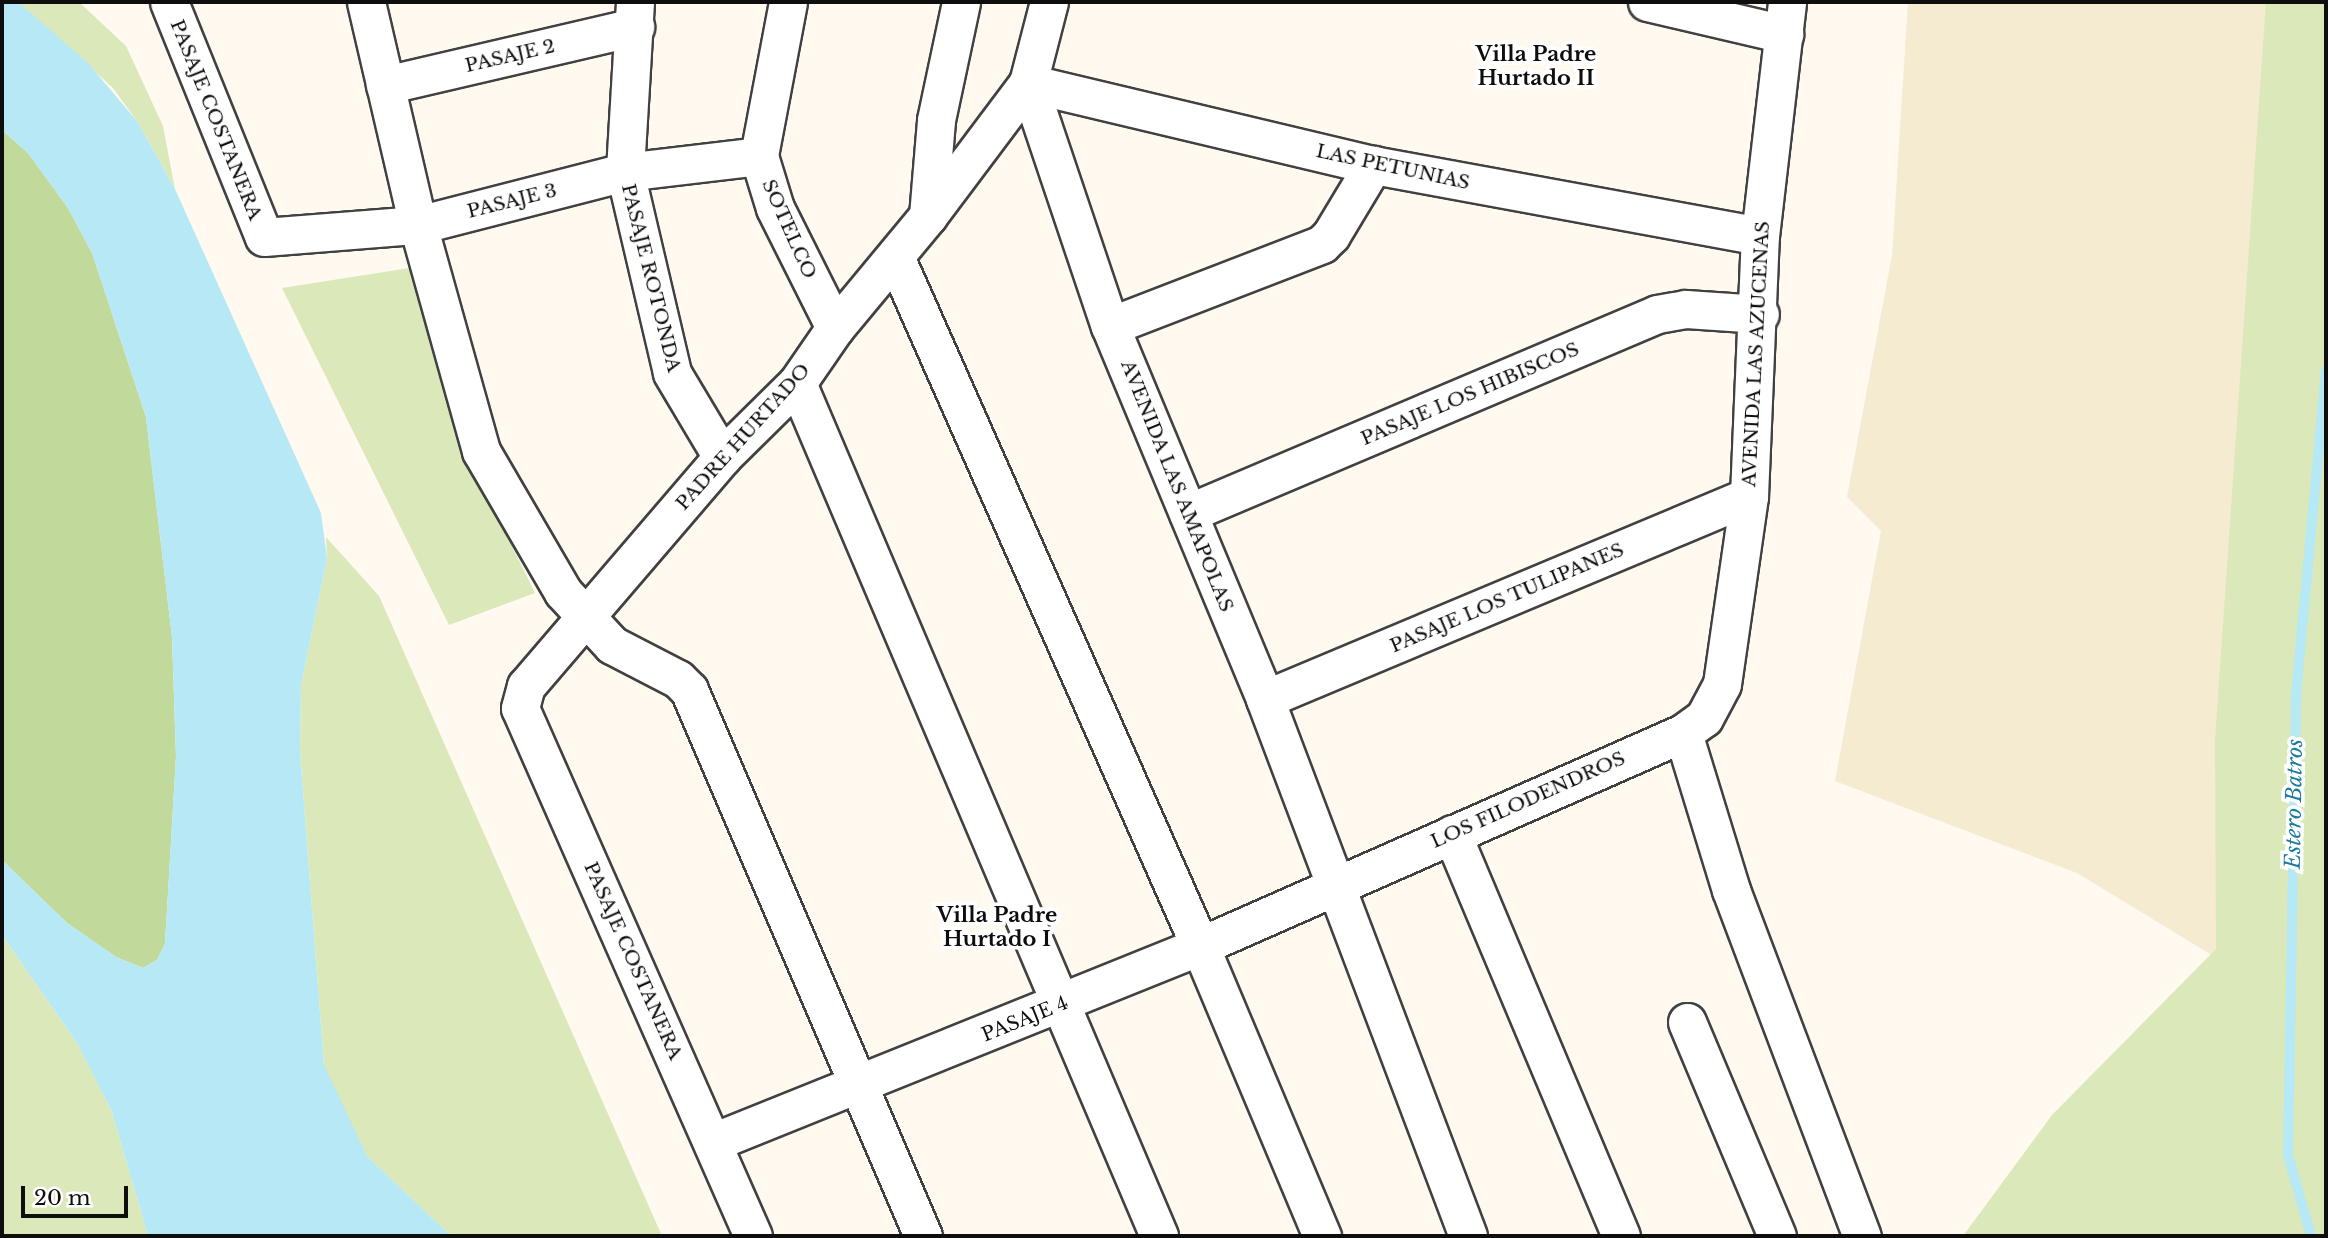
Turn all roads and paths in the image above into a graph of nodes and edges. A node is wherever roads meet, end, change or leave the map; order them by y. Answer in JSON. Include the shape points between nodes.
{"nodes":[{"id":1,"x":169,"y":2,"type":"edge"},
{"id":2,"x":366,"y":2,"type":"edge"},
{"id":3,"x":788,"y":2,"type":"edge"},
{"id":4,"x":961,"y":2,"type":"edge"},
{"id":5,"x":1048,"y":2,"type":"edge"},
{"id":6,"x":1647,"y":2,"type":"edge"},
{"id":7,"x":635,"y":14,"type":"edge"},
{"id":8,"x":1785,"y":18,"type":"edge"},
{"id":9,"x":1028,"y":83,"type":"junction"},
{"id":10,"x":385,"y":85,"type":"junction"},
{"id":11,"x":759,"y":156,"type":"junction"},
{"id":12,"x":1373,"y":165,"type":"junction"},
{"id":13,"x":625,"y":173,"type":"junction"},
{"id":14,"x":928,"y":216,"type":"junction"},
{"id":15,"x":418,"y":225,"type":"junction"},
{"id":16,"x":1760,"y":236,"type":"junction"},
{"id":17,"x":264,"y":237,"type":"joint"},
{"id":18,"x":896,"y":259,"type":"junction"},
{"id":19,"x":1760,"y":314,"type":"junction"},
{"id":20,"x":1111,"y":326,"type":"junction"},
{"id":21,"x":835,"y":328,"type":"junction"},
{"id":22,"x":797,"y":383,"type":"junction"},
{"id":23,"x":722,"y":457,"type":"junction"},
{"id":24,"x":1749,"y":496,"type":"junction"},
{"id":25,"x":1188,"y":513,"type":"junction"},
{"id":26,"x":584,"y":616,"type":"junction"},
{"id":27,"x":526,"y":686,"type":"joint"},
{"id":28,"x":1265,"y":699,"type":"junction"},
{"id":29,"x":1715,"y":704,"type":"joint"},
{"id":30,"x":1683,"y":733,"type":"junction"},
{"id":31,"x":1452,"y":834,"type":"junction"},
{"id":32,"x":1333,"y":886,"type":"junction"},
{"id":33,"x":1200,"y":946,"type":"junction"},
{"id":34,"x":1062,"y":1004,"type":"junction"},
{"id":35,"x":1687,"y":1022,"type":"dead end"},
{"id":36,"x":860,"y":1085,"type":"junction"},
{"id":37,"x":713,"y":1142,"type":"junction"},
{"id":38,"x":753,"y":1236,"type":"edge"},
{"id":39,"x":923,"y":1236,"type":"edge"},
{"id":40,"x":1159,"y":1236,"type":"edge"},
{"id":41,"x":1322,"y":1236,"type":"edge"},
{"id":42,"x":1468,"y":1236,"type":"edge"},
{"id":43,"x":1621,"y":1236,"type":"edge"},
{"id":44,"x":1777,"y":1236,"type":"edge"},
{"id":45,"x":1862,"y":1236,"type":"edge"}],
"edges":[{"from":1,"to":17,"type":"street","name":"PASAJE COSTANERA"},
{"from":2,"to":10,"type":"street"},
{"from":3,"to":11,"type":"street","name":"SOTELCO"},
{"from":4,"to":14,"type":"street","via":[[936,120]]},
{"from":5,"to":9,"type":"street"},
{"from":6,"to":8,"type":"street"},
{"from":7,"to":10,"type":"street","name":"PASAJE 2"},
{"from":7,"to":13,"type":"street","name":"PASAJE ROTONDA"},
{"from":8,"to":16,"type":"street","name":"AVENIDA LAS AZUCENAS"},
{"from":9,"to":12,"type":"street","name":"LAS PETUNIAS"},
{"from":9,"to":14,"type":"street","name":"PADRE HURTADO"},
{"from":9,"to":20,"type":"street","name":"AVENIDA LAS AMAPOLAS"},
{"from":10,"to":15,"type":"street"},
{"from":11,"to":13,"type":"street","name":"PASAJE 3"},
{"from":11,"to":21,"type":"street","name":"SOTELCO","via":[[775,208]]},
{"from":12,"to":16,"type":"street","name":"LAS PETUNIAS"},
{"from":12,"to":20,"type":"street","via":[[1322,244]]},
{"from":13,"to":15,"type":"street","name":"PASAJE 3"},
{"from":13,"to":23,"type":"street","name":"PASAJE ROTONDA","via":[[671,373]]},
{"from":14,"to":18,"type":"street","name":"PADRE HURTADO"},
{"from":15,"to":17,"type":"street","name":"PASAJE 3"},
{"from":15,"to":26,"type":"street","via":[[481,451],[563,592]]},
{"from":16,"to":19,"type":"street","name":"AVENIDA LAS AZUCENAS"},
{"from":18,"to":21,"type":"street","name":"PADRE HURTADO"},
{"from":18,"to":33,"type":"street"},
{"from":19,"to":24,"type":"street","name":"AVENIDA LAS AZUCENAS"},
{"from":19,"to":25,"type":"street","name":"PASAJE LOS HIBISCOS","via":[[1686,309],[1657,314]]},
{"from":20,"to":25,"type":"street","name":"AVENIDA LAS AMAPOLAS"},
{"from":21,"to":22,"type":"street","name":"PADRE HURTADO"},
{"from":22,"to":23,"type":"street","name":"PADRE HURTADO"},
{"from":22,"to":34,"type":"street"},
{"from":23,"to":26,"type":"street","name":"PADRE HURTADO"},
{"from":24,"to":28,"type":"street","name":"PASAJE LOS TULIPANES"},
{"from":24,"to":29,"type":"street","name":"AVENIDA LAS AZUCENAS","via":[[1722,684]]},
{"from":25,"to":28,"type":"street","name":"AVENIDA LAS AMAPOLAS"},
{"from":26,"to":27,"type":"street","name":"PADRE HURTADO"},
{"from":26,"to":36,"type":"street","via":[[612,645],[678,679],[689,690]]},
{"from":27,"to":37,"type":"street","name":"PASAJE COSTANERA","via":[[520,708]]},
{"from":28,"to":32,"type":"street","name":"AVENIDA LAS AMAPOLAS"},
{"from":29,"to":30,"type":"street","name":"LOS FILODENDROS"},
{"from":30,"to":31,"type":"street","name":"LOS FILODENDROS"},
{"from":30,"to":45,"type":"street","via":[[1731,890]]},
{"from":31,"to":32,"type":"street","name":"LOS FILODENDROS"},
{"from":31,"to":43,"type":"street"},
{"from":32,"to":33,"type":"street","name":"PASAJE 4"},
{"from":32,"to":42,"type":"street","name":"AVENIDA LAS AMAPOLAS"},
{"from":33,"to":34,"type":"street","name":"PASAJE 4"},
{"from":33,"to":41,"type":"street"},
{"from":34,"to":36,"type":"street","name":"PASAJE 4"},
{"from":34,"to":40,"type":"street"},
{"from":35,"to":44,"type":"street"},
{"from":36,"to":37,"type":"street","name":"PASAJE 4"},
{"from":36,"to":39,"type":"street"},
{"from":37,"to":38,"type":"street","name":"PASAJE COSTANERA"}]}
